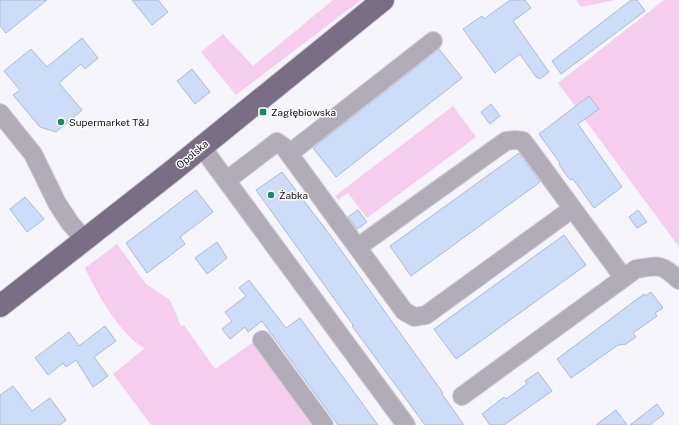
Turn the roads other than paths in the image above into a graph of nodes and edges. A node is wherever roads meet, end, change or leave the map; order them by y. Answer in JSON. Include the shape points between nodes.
{"nodes":[{"id":1,"x":383,"y":0,"type":"edge"},
{"id":2,"x":433,"y":41,"type":"dead end"},
{"id":3,"x":0,"y":113,"type":"edge"},
{"id":4,"x":201,"y":146,"type":"junction"},
{"id":5,"x":290,"y":153,"type":"junction"},
{"id":6,"x":227,"y":180,"type":"junction"},
{"id":7,"x":572,"y":209,"type":"junction"},
{"id":8,"x":84,"y":239,"type":"junction"},
{"id":9,"x":358,"y":247,"type":"junction"},
{"id":10,"x":622,"y":277,"type":"junction"},
{"id":11,"x":679,"y":280,"type":"edge"},
{"id":12,"x":0,"y":306,"type":"edge"},
{"id":13,"x":262,"y":340,"type":"dead end"},
{"id":14,"x":462,"y":396,"type":"dead end"},
{"id":15,"x":324,"y":425,"type":"edge"},
{"id":16,"x":406,"y":425,"type":"edge"}],
"edges":[{"from":1,"to":4,"type":"main road","name":"Opolska"},
{"from":2,"to":5,"type":"street"},
{"from":3,"to":8,"type":"street","via":[[35,158],[57,203]]},
{"from":4,"to":6,"type":"street"},
{"from":4,"to":8,"type":"main road","name":"Opolska"},
{"from":5,"to":6,"type":"street","via":[[277,142]]},
{"from":5,"to":9,"type":"street"},
{"from":6,"to":16,"type":"street"},
{"from":7,"to":9,"type":"street","via":[[523,141],[506,141]]},
{"from":7,"to":9,"type":"street","via":[[420,317],[414,317],[404,311]]},
{"from":7,"to":10,"type":"street"},
{"from":8,"to":12,"type":"main road","name":"Opolska"},
{"from":10,"to":11,"type":"street","via":[[636,269],[650,266],[665,267]]},
{"from":10,"to":14,"type":"street"},
{"from":13,"to":15,"type":"street"}]}
